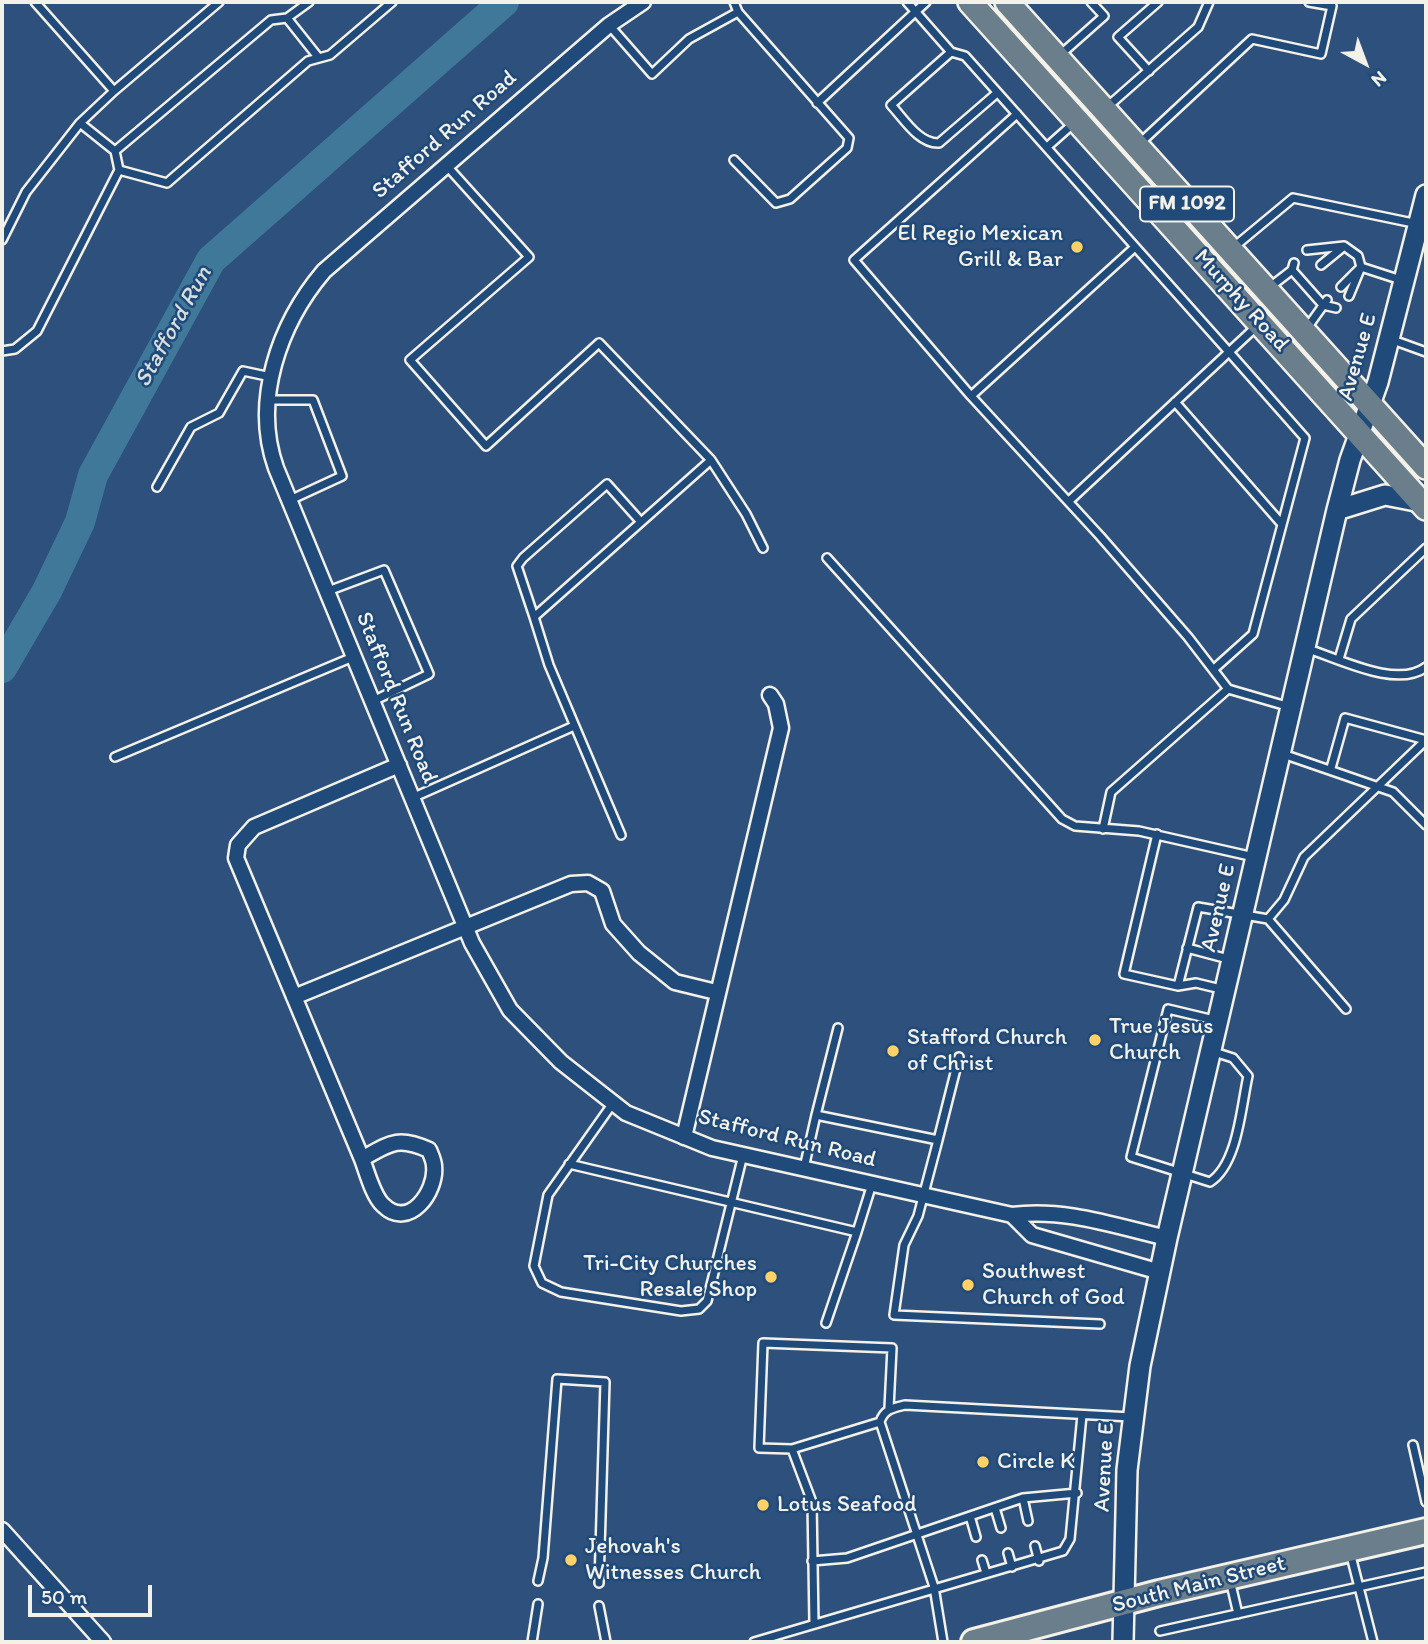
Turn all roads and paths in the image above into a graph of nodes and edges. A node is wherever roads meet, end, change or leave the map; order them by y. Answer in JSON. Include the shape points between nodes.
{"nodes":[{"id":1,"x":35,"y":2,"type":"edge"},
{"id":2,"x":219,"y":2,"type":"edge"},
{"id":3,"x":309,"y":2,"type":"edge"},
{"id":4,"x":392,"y":2,"type":"edge"},
{"id":5,"x":643,"y":2,"type":"edge"},
{"id":6,"x":734,"y":2,"type":"edge"},
{"id":7,"x":907,"y":2,"type":"edge"},
{"id":8,"x":926,"y":2,"type":"edge"},
{"id":9,"x":970,"y":2,"type":"edge"},
{"id":10,"x":984,"y":2,"type":"edge"},
{"id":11,"x":1007,"y":2,"type":"edge"},
{"id":12,"x":1091,"y":2,"type":"edge"},
{"id":13,"x":1157,"y":2,"type":"edge"},
{"id":14,"x":1209,"y":2,"type":"edge"},
{"id":15,"x":1310,"y":2,"type":"edge"},
{"id":16,"x":738,"y":12,"type":"junction"},
{"id":17,"x":916,"y":12,"type":"junction"},
{"id":18,"x":287,"y":18,"type":"junction"},
{"id":19,"x":609,"y":26,"type":"junction"},
{"id":20,"x":951,"y":52,"type":"junction"},
{"id":21,"x":318,"y":57,"type":"junction"},
{"id":22,"x":1057,"y":58,"type":"junction"},
{"id":23,"x":1149,"y":71,"type":"junction"},
{"id":24,"x":114,"y":92,"type":"junction"},
{"id":25,"x":997,"y":93,"type":"junction"},
{"id":26,"x":817,"y":103,"type":"junction"},
{"id":27,"x":1103,"y":110,"type":"junction"},
{"id":28,"x":1017,"y":114,"type":"junction"},
{"id":29,"x":1077,"y":121,"type":"junction"},
{"id":30,"x":80,"y":123,"type":"junction"},
{"id":31,"x":1135,"y":147,"type":"junction"},
{"id":32,"x":1047,"y":148,"type":"junction"},
{"id":33,"x":115,"y":151,"type":"junction"},
{"id":34,"x":734,"y":160,"type":"dead end"},
{"id":35,"x":445,"y":164,"type":"junction"},
{"id":36,"x":119,"y":170,"type":"junction"},
{"id":37,"x":1426,"y":195,"type":"edge"},
{"id":38,"x":1202,"y":220,"type":"junction"},
{"id":39,"x":1419,"y":224,"type":"junction"},
{"id":40,"x":2,"y":240,"type":"edge"},
{"id":41,"x":1344,"y":246,"type":"junction"},
{"id":42,"x":1135,"y":247,"type":"junction"},
{"id":43,"x":1307,"y":250,"type":"dead end"},
{"id":44,"x":1230,"y":251,"type":"junction"},
{"id":45,"x":1321,"y":265,"type":"dead end"},
{"id":46,"x":1361,"y":267,"type":"junction"},
{"id":47,"x":1405,"y":281,"type":"junction"},
{"id":48,"x":1341,"y":287,"type":"dead end"},
{"id":49,"x":1266,"y":290,"type":"junction"},
{"id":50,"x":1349,"y":296,"type":"dead end"},
{"id":51,"x":1325,"y":302,"type":"junction"},
{"id":52,"x":1336,"y":309,"type":"dead end"},
{"id":53,"x":1261,"y":323,"type":"junction"},
{"id":54,"x":1304,"y":332,"type":"junction"},
{"id":55,"x":1389,"y":339,"type":"junction"},
{"id":56,"x":2,"y":351,"type":"edge"},
{"id":57,"x":1230,"y":352,"type":"junction"},
{"id":58,"x":1426,"y":352,"type":"edge"},
{"id":59,"x":271,"y":377,"type":"junction"},
{"id":60,"x":971,"y":396,"type":"junction"},
{"id":61,"x":268,"y":400,"type":"junction"},
{"id":62,"x":1175,"y":402,"type":"junction"},
{"id":63,"x":1370,"y":404,"type":"junction"},
{"id":64,"x":1360,"y":433,"type":"junction"},
{"id":65,"x":710,"y":460,"type":"junction"},
{"id":66,"x":1426,"y":467,"type":"edge"},
{"id":67,"x":157,"y":487,"type":"dead end"},
{"id":68,"x":290,"y":500,"type":"junction"},
{"id":69,"x":1069,"y":501,"type":"junction"},
{"id":70,"x":1423,"y":505,"type":"edge"},
{"id":71,"x":1337,"y":510,"type":"junction"},
{"id":72,"x":641,"y":522,"type":"junction"},
{"id":73,"x":1280,"y":522,"type":"junction"},
{"id":74,"x":762,"y":548,"type":"dead end"},
{"id":75,"x":1426,"y":548,"type":"edge"},
{"id":76,"x":827,"y":558,"type":"dead end"},
{"id":77,"x":328,"y":591,"type":"junction"},
{"id":78,"x":534,"y":617,"type":"junction"},
{"id":79,"x":1306,"y":648,"type":"junction"},
{"id":80,"x":356,"y":656,"type":"junction"},
{"id":81,"x":1339,"y":659,"type":"junction"},
{"id":82,"x":1426,"y":667,"type":"edge"},
{"id":83,"x":1214,"y":669,"type":"junction"},
{"id":84,"x":1227,"y":689,"type":"junction"},
{"id":85,"x":770,"y":695,"type":"dead end"},
{"id":86,"x":373,"y":701,"type":"junction"},
{"id":87,"x":1291,"y":708,"type":"junction"},
{"id":88,"x":574,"y":726,"type":"junction"},
{"id":89,"x":1426,"y":740,"type":"edge"},
{"id":90,"x":1282,"y":754,"type":"junction"},
{"id":91,"x":115,"y":757,"type":"dead end"},
{"id":92,"x":399,"y":765,"type":"junction"},
{"id":93,"x":1331,"y":768,"type":"junction"},
{"id":94,"x":1378,"y":785,"type":"junction"},
{"id":95,"x":412,"y":798,"type":"junction"},
{"id":96,"x":1426,"y":825,"type":"edge"},
{"id":97,"x":1103,"y":829,"type":"junction"},
{"id":98,"x":1157,"y":834,"type":"junction"},
{"id":99,"x":621,"y":835,"type":"dead end"},
{"id":100,"x":1256,"y":857,"type":"junction"},
{"id":101,"x":1242,"y":916,"type":"junction"},
{"id":102,"x":1268,"y":919,"type":"junction"},
{"id":103,"x":466,"y":929,"type":"junction"},
{"id":104,"x":1187,"y":948,"type":"junction"},
{"id":105,"x":1232,"y":960,"type":"junction"},
{"id":106,"x":1178,"y":986,"type":"junction"},
{"id":107,"x":1226,"y":990,"type":"junction"},
{"id":108,"x":716,"y":992,"type":"junction"},
{"id":109,"x":294,"y":997,"type":"junction"},
{"id":110,"x":1346,"y":1009,"type":"dead end"},
{"id":111,"x":1219,"y":1021,"type":"junction"},
{"id":112,"x":838,"y":1028,"type":"dead end"},
{"id":113,"x":1211,"y":1051,"type":"junction"},
{"id":114,"x":959,"y":1057,"type":"dead end"},
{"id":115,"x":614,"y":1102,"type":"junction"},
{"id":116,"x":816,"y":1115,"type":"junction"},
{"id":117,"x":684,"y":1137,"type":"junction"},
{"id":118,"x":938,"y":1140,"type":"junction"},
{"id":119,"x":743,"y":1155,"type":"junction"},
{"id":120,"x":362,"y":1159,"type":"junction"},
{"id":121,"x":569,"y":1164,"type":"junction"},
{"id":122,"x":804,"y":1169,"type":"junction"},
{"id":123,"x":1182,"y":1173,"type":"junction"},
{"id":124,"x":872,"y":1184,"type":"junction"},
{"id":125,"x":923,"y":1196,"type":"junction"},
{"id":126,"x":731,"y":1203,"type":"junction"},
{"id":127,"x":1012,"y":1215,"type":"junction"},
{"id":128,"x":857,"y":1232,"type":"junction"},
{"id":129,"x":1167,"y":1238,"type":"junction"},
{"id":130,"x":1160,"y":1272,"type":"junction"},
{"id":131,"x":826,"y":1323,"type":"dead end"},
{"id":132,"x":1100,"y":1324,"type":"dead end"},
{"id":133,"x":889,"y":1408,"type":"junction"},
{"id":134,"x":1082,"y":1415,"type":"junction"},
{"id":135,"x":1132,"y":1417,"type":"junction"},
{"id":136,"x":880,"y":1422,"type":"junction"},
{"id":137,"x":1413,"y":1445,"type":"dead end"},
{"id":138,"x":792,"y":1449,"type":"junction"},
{"id":139,"x":1077,"y":1493,"type":"junction"},
{"id":140,"x":1023,"y":1498,"type":"junction"},
{"id":141,"x":1426,"y":1502,"type":"edge"},
{"id":142,"x":995,"y":1508,"type":"junction"},
{"id":143,"x":970,"y":1516,"type":"junction"},
{"id":144,"x":1028,"y":1521,"type":"dead end"},
{"id":145,"x":1001,"y":1528,"type":"dead end"},
{"id":146,"x":2,"y":1530,"type":"edge"},
{"id":147,"x":1426,"y":1531,"type":"edge"},
{"id":148,"x":917,"y":1533,"type":"junction"},
{"id":149,"x":976,"y":1537,"type":"dead end"},
{"id":150,"x":1035,"y":1546,"type":"dead end"},
{"id":151,"x":1349,"y":1548,"type":"junction"},
{"id":152,"x":1008,"y":1553,"type":"dead end"},
{"id":153,"x":982,"y":1560,"type":"dead end"},
{"id":154,"x":812,"y":1561,"type":"junction"},
{"id":155,"x":1039,"y":1561,"type":"junction"},
{"id":156,"x":1012,"y":1567,"type":"junction"},
{"id":157,"x":1426,"y":1572,"type":"edge"},
{"id":158,"x":986,"y":1573,"type":"junction"},
{"id":159,"x":1230,"y":1577,"type":"junction"},
{"id":160,"x":538,"y":1581,"type":"dead end"},
{"id":161,"x":599,"y":1583,"type":"dead end"},
{"id":162,"x":934,"y":1587,"type":"junction"},
{"id":163,"x":1359,"y":1587,"type":"junction"},
{"id":164,"x":1124,"y":1602,"type":"junction"},
{"id":165,"x":538,"y":1604,"type":"dead end"},
{"id":166,"x":599,"y":1606,"type":"dead end"},
{"id":167,"x":1238,"y":1614,"type":"junction"},
{"id":168,"x":814,"y":1624,"type":"junction"},
{"id":169,"x":1160,"y":1631,"type":"dead end"},
{"id":170,"x":986,"y":1641,"type":"edge"},
{"id":171,"x":103,"y":1642,"type":"edge"},
{"id":172,"x":532,"y":1642,"type":"edge"},
{"id":173,"x":606,"y":1642,"type":"edge"},
{"id":174,"x":754,"y":1642,"type":"edge"},
{"id":175,"x":943,"y":1642,"type":"edge"},
{"id":176,"x":1123,"y":1642,"type":"edge"},
{"id":177,"x":1373,"y":1642,"type":"edge"}],
"edges":[{"from":1,"to":24,"type":"lane"},
{"from":2,"to":24,"type":"lane"},
{"from":3,"to":18,"type":"lane"},
{"from":4,"to":21,"type":"lane","via":[[330,55]]},
{"from":5,"to":19,"type":"street","name":"Stafford Run Road"},
{"from":6,"to":16,"type":"lane"},
{"from":7,"to":17,"type":"lane"},
{"from":8,"to":17,"type":"lane"},
{"from":9,"to":29,"type":"main road","name":"Murphy Road","number":"FM 1092"},
{"from":10,"to":22,"type":"main road","via":[[1037,55]]},
{"from":11,"to":22,"type":"main road","name":"Murphy Road","number":"FM 1092"},
{"from":12,"to":22,"type":"lane","via":[[1104,16]]},
{"from":13,"to":23,"type":"lane","via":[[1118,37]]},
{"from":14,"to":23,"type":"lane","via":[[1198,27]]},
{"from":15,"to":31,"type":"lane","via":[[1332,6],[1321,54],[1252,39]]},
{"from":16,"to":19,"type":"lane","via":[[689,39],[652,74]]},
{"from":16,"to":26,"type":"lane"},
{"from":17,"to":20,"type":"lane"},
{"from":17,"to":26,"type":"lane"},
{"from":18,"to":21,"type":"lane"},
{"from":18,"to":33,"type":"lane","via":[[271,20]]},
{"from":19,"to":35,"type":"street","name":"Stafford Run Road"},
{"from":20,"to":25,"type":"lane","via":[[965,56]]},
{"from":20,"to":25,"type":"lane","via":[[891,105],[921,138],[939,144]]},
{"from":21,"to":36,"type":"lane","via":[[167,183]]},
{"from":22,"to":27,"type":"main road","name":"Murphy Road","number":"FM 1092"},
{"from":23,"to":27,"type":"lane"},
{"from":24,"to":30,"type":"lane"},
{"from":25,"to":28,"type":"lane"},
{"from":26,"to":34,"type":"lane","via":[[849,138],[847,148],[790,200],[776,203]]},
{"from":27,"to":31,"type":"main road","name":"Murphy Road","number":"FM 1092"},
{"from":28,"to":32,"type":"lane"},
{"from":28,"to":60,"type":"lane","via":[[854,260]]},
{"from":29,"to":32,"type":"lane"},
{"from":29,"to":38,"type":"main road","via":[[1089,119],[1102,125],[1178,210]]},
{"from":29,"to":53,"type":"main road","name":"Murphy Road","number":"FM 1092"},
{"from":30,"to":33,"type":"lane"},
{"from":30,"to":40,"type":"lane","via":[[26,192]]},
{"from":31,"to":38,"type":"main road","name":"Murphy Road","number":"FM 1092"},
{"from":32,"to":42,"type":"lane"},
{"from":33,"to":36,"type":"lane"},
{"from":35,"to":59,"type":"street","name":"Stafford Run Road","via":[[312,285],[285,334]]},
{"from":35,"to":65,"type":"lane","via":[[529,257],[410,360],[486,446],[599,343]]},
{"from":36,"to":56,"type":"lane","via":[[37,331],[15,349]]},
{"from":37,"to":39,"type":"street","name":"Avenue E"},
{"from":38,"to":44,"type":"main road","name":"Murphy Road","number":"FM 1092"},
{"from":39,"to":44,"type":"lane","via":[[1293,198]]},
{"from":39,"to":47,"type":"street","name":"Avenue E"},
{"from":41,"to":43,"type":"lane"},
{"from":41,"to":45,"type":"lane"},
{"from":41,"to":46,"type":"lane","via":[[1358,256]]},
{"from":42,"to":57,"type":"lane"},
{"from":42,"to":60,"type":"lane"},
{"from":44,"to":49,"type":"main road","name":"Murphy Road","number":"FM 1092"},
{"from":46,"to":47,"type":"lane"},
{"from":46,"to":48,"type":"lane"},
{"from":46,"to":50,"type":"lane"},
{"from":47,"to":55,"type":"street","name":"Avenue E"},
{"from":49,"to":51,"type":"lane","via":[[1293,267]]},
{"from":49,"to":54,"type":"main road","name":"Murphy Road","number":"FM 1092"},
{"from":51,"to":52,"type":"lane"},
{"from":51,"to":54,"type":"lane"},
{"from":53,"to":57,"type":"lane"},
{"from":53,"to":64,"type":"main road","name":"Murphy Road","number":"FM 1092"},
{"from":54,"to":63,"type":"main road","name":"Murphy Road","number":"FM 1092"},
{"from":55,"to":58,"type":"lane"},
{"from":55,"to":63,"type":"street","name":"Avenue E"},
{"from":57,"to":62,"type":"lane"},
{"from":57,"to":73,"type":"lane","via":[[1304,438]]},
{"from":59,"to":61,"type":"street","name":"Stafford Run Road"},
{"from":59,"to":67,"type":"lane","via":[[243,371],[219,413],[191,427]]},
{"from":60,"to":69,"type":"lane"},
{"from":61,"to":68,"type":"street","name":"Stafford Run Road","via":[[269,449]]},
{"from":61,"to":68,"type":"lane","via":[[313,400],[342,476]]},
{"from":62,"to":69,"type":"lane"},
{"from":62,"to":73,"type":"lane"},
{"from":63,"to":64,"type":"street","name":"Avenue E"},
{"from":63,"to":66,"type":"main road","name":"Murphy Road","number":"FM 1092"},
{"from":64,"to":70,"type":"main road","name":"Murphy Road","number":"FM 1092"},
{"from":64,"to":71,"type":"street","name":"Avenue E"},
{"from":65,"to":72,"type":"lane"},
{"from":65,"to":74,"type":"lane","via":[[746,514]]},
{"from":68,"to":77,"type":"street","name":"Stafford Run Road"},
{"from":69,"to":83,"type":"lane"},
{"from":70,"to":71,"type":"street","via":[[1385,495]]},
{"from":71,"to":79,"type":"street","name":"Avenue E"},
{"from":72,"to":78,"type":"lane"},
{"from":72,"to":78,"type":"lane","via":[[607,484],[523,558],[517,574]]},
{"from":73,"to":83,"type":"lane","via":[[1253,634]]},
{"from":75,"to":81,"type":"lane","via":[[1351,619]]},
{"from":76,"to":97,"type":"lane","via":[[1062,819],[1075,827]]},
{"from":77,"to":80,"type":"street","name":"Stafford Run Road"},
{"from":77,"to":86,"type":"lane","via":[[384,570],[429,674]]},
{"from":78,"to":88,"type":"lane"},
{"from":79,"to":81,"type":"lane"},
{"from":79,"to":87,"type":"street","name":"Avenue E"},
{"from":80,"to":86,"type":"street","name":"Stafford Run Road"},
{"from":80,"to":91,"type":"lane"},
{"from":81,"to":82,"type":"lane","via":[[1397,677]]},
{"from":83,"to":84,"type":"lane"},
{"from":84,"to":87,"type":"lane"},
{"from":84,"to":97,"type":"lane","via":[[1111,792]]},
{"from":85,"to":108,"type":"street","via":[[781,728]]},
{"from":86,"to":92,"type":"street","name":"Stafford Run Road"},
{"from":87,"to":90,"type":"street","name":"Avenue E"},
{"from":88,"to":95,"type":"lane"},
{"from":88,"to":99,"type":"lane"},
{"from":89,"to":93,"type":"lane","via":[[1345,718]]},
{"from":89,"to":94,"type":"lane"},
{"from":90,"to":93,"type":"lane"},
{"from":90,"to":100,"type":"street","name":"Avenue E"},
{"from":92,"to":95,"type":"street","name":"Stafford Run Road"},
{"from":92,"to":109,"type":"street","via":[[254,827],[238,845],[236,858]]},
{"from":93,"to":94,"type":"lane"},
{"from":94,"to":96,"type":"lane","via":[[1406,803]]},
{"from":94,"to":102,"type":"lane","via":[[1304,857],[1284,900]]},
{"from":95,"to":103,"type":"street","name":"Stafford Run Road"},
{"from":97,"to":98,"type":"lane"},
{"from":98,"to":100,"type":"lane"},
{"from":98,"to":106,"type":"lane","via":[[1124,974]]},
{"from":100,"to":101,"type":"street","name":"Avenue E"},
{"from":101,"to":102,"type":"lane"},
{"from":101,"to":104,"type":"lane","via":[[1198,907]]},
{"from":101,"to":105,"type":"street","name":"Avenue E"},
{"from":102,"to":110,"type":"lane"},
{"from":103,"to":108,"type":"street","via":[[571,884],[588,884],[602,891],[613,924],[639,953],[675,982]]},
{"from":103,"to":109,"type":"street"},
{"from":103,"to":115,"type":"street","name":"Stafford Run Road","via":[[510,1010],[561,1062]]},
{"from":104,"to":105,"type":"lane"},
{"from":104,"to":106,"type":"lane"},
{"from":105,"to":107,"type":"street","name":"Avenue E"},
{"from":106,"to":107,"type":"lane","via":[[1196,983]]},
{"from":107,"to":111,"type":"street","name":"Avenue E"},
{"from":108,"to":117,"type":"street"},
{"from":109,"to":120,"type":"street"},
{"from":111,"to":113,"type":"street","name":"Avenue E"},
{"from":111,"to":123,"type":"lane","via":[[1168,1009],[1131,1157]]},
{"from":112,"to":116,"type":"lane"},
{"from":113,"to":123,"type":"street","name":"Avenue E"},
{"from":113,"to":123,"type":"lane","via":[[1233,1058],[1248,1076],[1229,1162],[1210,1182]]},
{"from":114,"to":118,"type":"lane"},
{"from":115,"to":117,"type":"street","name":"Stafford Run Road","via":[[626,1112]]},
{"from":115,"to":121,"type":"lane"},
{"from":116,"to":118,"type":"lane"},
{"from":116,"to":122,"type":"lane"},
{"from":117,"to":119,"type":"street","name":"Stafford Run Road"},
{"from":118,"to":125,"type":"lane"},
{"from":119,"to":122,"type":"street","name":"Stafford Run Road"},
{"from":119,"to":126,"type":"lane"},
{"from":120,"to":120,"type":"street","via":[[382,1205],[397,1212],[418,1208],[435,1167],[429,1150],[408,1141],[382,1147]]},
{"from":121,"to":126,"type":"lane"},
{"from":121,"to":126,"type":"lane","via":[[548,1195],[534,1266],[542,1283],[561,1292],[681,1311],[699,1309],[707,1301]]},
{"from":122,"to":124,"type":"street","name":"Stafford Run Road"},
{"from":123,"to":129,"type":"street","name":"Avenue E"},
{"from":124,"to":125,"type":"street","name":"Stafford Run Road"},
{"from":124,"to":128,"type":"lane"},
{"from":125,"to":127,"type":"street","name":"Stafford Run Road"},
{"from":125,"to":132,"type":"lane","via":[[904,1245],[894,1315]]},
{"from":126,"to":128,"type":"lane"},
{"from":127,"to":129,"type":"street","name":"Stafford Run Road","via":[[1039,1211],[1067,1214]]},
{"from":127,"to":130,"type":"street","name":"Stafford Run Road","via":[[1032,1235]]},
{"from":128,"to":131,"type":"lane"},
{"from":129,"to":130,"type":"street","name":"Avenue E"},
{"from":130,"to":135,"type":"street","name":"Avenue E"},
{"from":133,"to":134,"type":"lane","via":[[905,1405]]},
{"from":133,"to":136,"type":"lane"},
{"from":133,"to":138,"type":"lane","via":[[892,1349],[763,1343],[759,1448]]},
{"from":134,"to":135,"type":"lane"},
{"from":134,"to":139,"type":"lane"},
{"from":135,"to":164,"type":"street","name":"Avenue E"},
{"from":136,"to":138,"type":"lane"},
{"from":136,"to":148,"type":"lane"},
{"from":137,"to":141,"type":"lane"},
{"from":138,"to":154,"type":"lane","via":[[811,1502]]},
{"from":139,"to":140,"type":"lane"},
{"from":139,"to":155,"type":"lane","via":[[1070,1539],[1063,1551]]},
{"from":140,"to":142,"type":"lane"},
{"from":140,"to":144,"type":"lane"},
{"from":142,"to":143,"type":"lane"},
{"from":142,"to":145,"type":"lane"},
{"from":143,"to":148,"type":"lane"},
{"from":143,"to":149,"type":"lane"},
{"from":146,"to":171,"type":"street"},
{"from":147,"to":151,"type":"highway","name":"South Main Street"},
{"from":148,"to":154,"type":"lane","via":[[847,1558]]},
{"from":148,"to":162,"type":"lane"},
{"from":150,"to":155,"type":"lane"},
{"from":151,"to":159,"type":"highway","name":"South Main Street"},
{"from":151,"to":163,"type":"lane"},
{"from":152,"to":156,"type":"lane"},
{"from":153,"to":158,"type":"lane"},
{"from":154,"to":168,"type":"lane"},
{"from":155,"to":156,"type":"lane"},
{"from":156,"to":158,"type":"lane"},
{"from":157,"to":163,"type":"lane"},
{"from":158,"to":162,"type":"lane"},
{"from":159,"to":164,"type":"highway","name":"South Main Street"},
{"from":159,"to":167,"type":"lane"},
{"from":160,"to":161,"type":"lane","via":[[544,1558],[557,1379],[605,1382]]},
{"from":162,"to":168,"type":"lane"},
{"from":162,"to":175,"type":"lane"},
{"from":163,"to":167,"type":"lane"},
{"from":163,"to":177,"type":"lane"},
{"from":164,"to":170,"type":"highway","name":"South Main Street"},
{"from":164,"to":176,"type":"street","name":"Avenue E"},
{"from":165,"to":172,"type":"lane"},
{"from":166,"to":173,"type":"lane"},
{"from":167,"to":169,"type":"lane"},
{"from":168,"to":174,"type":"lane"}]}
